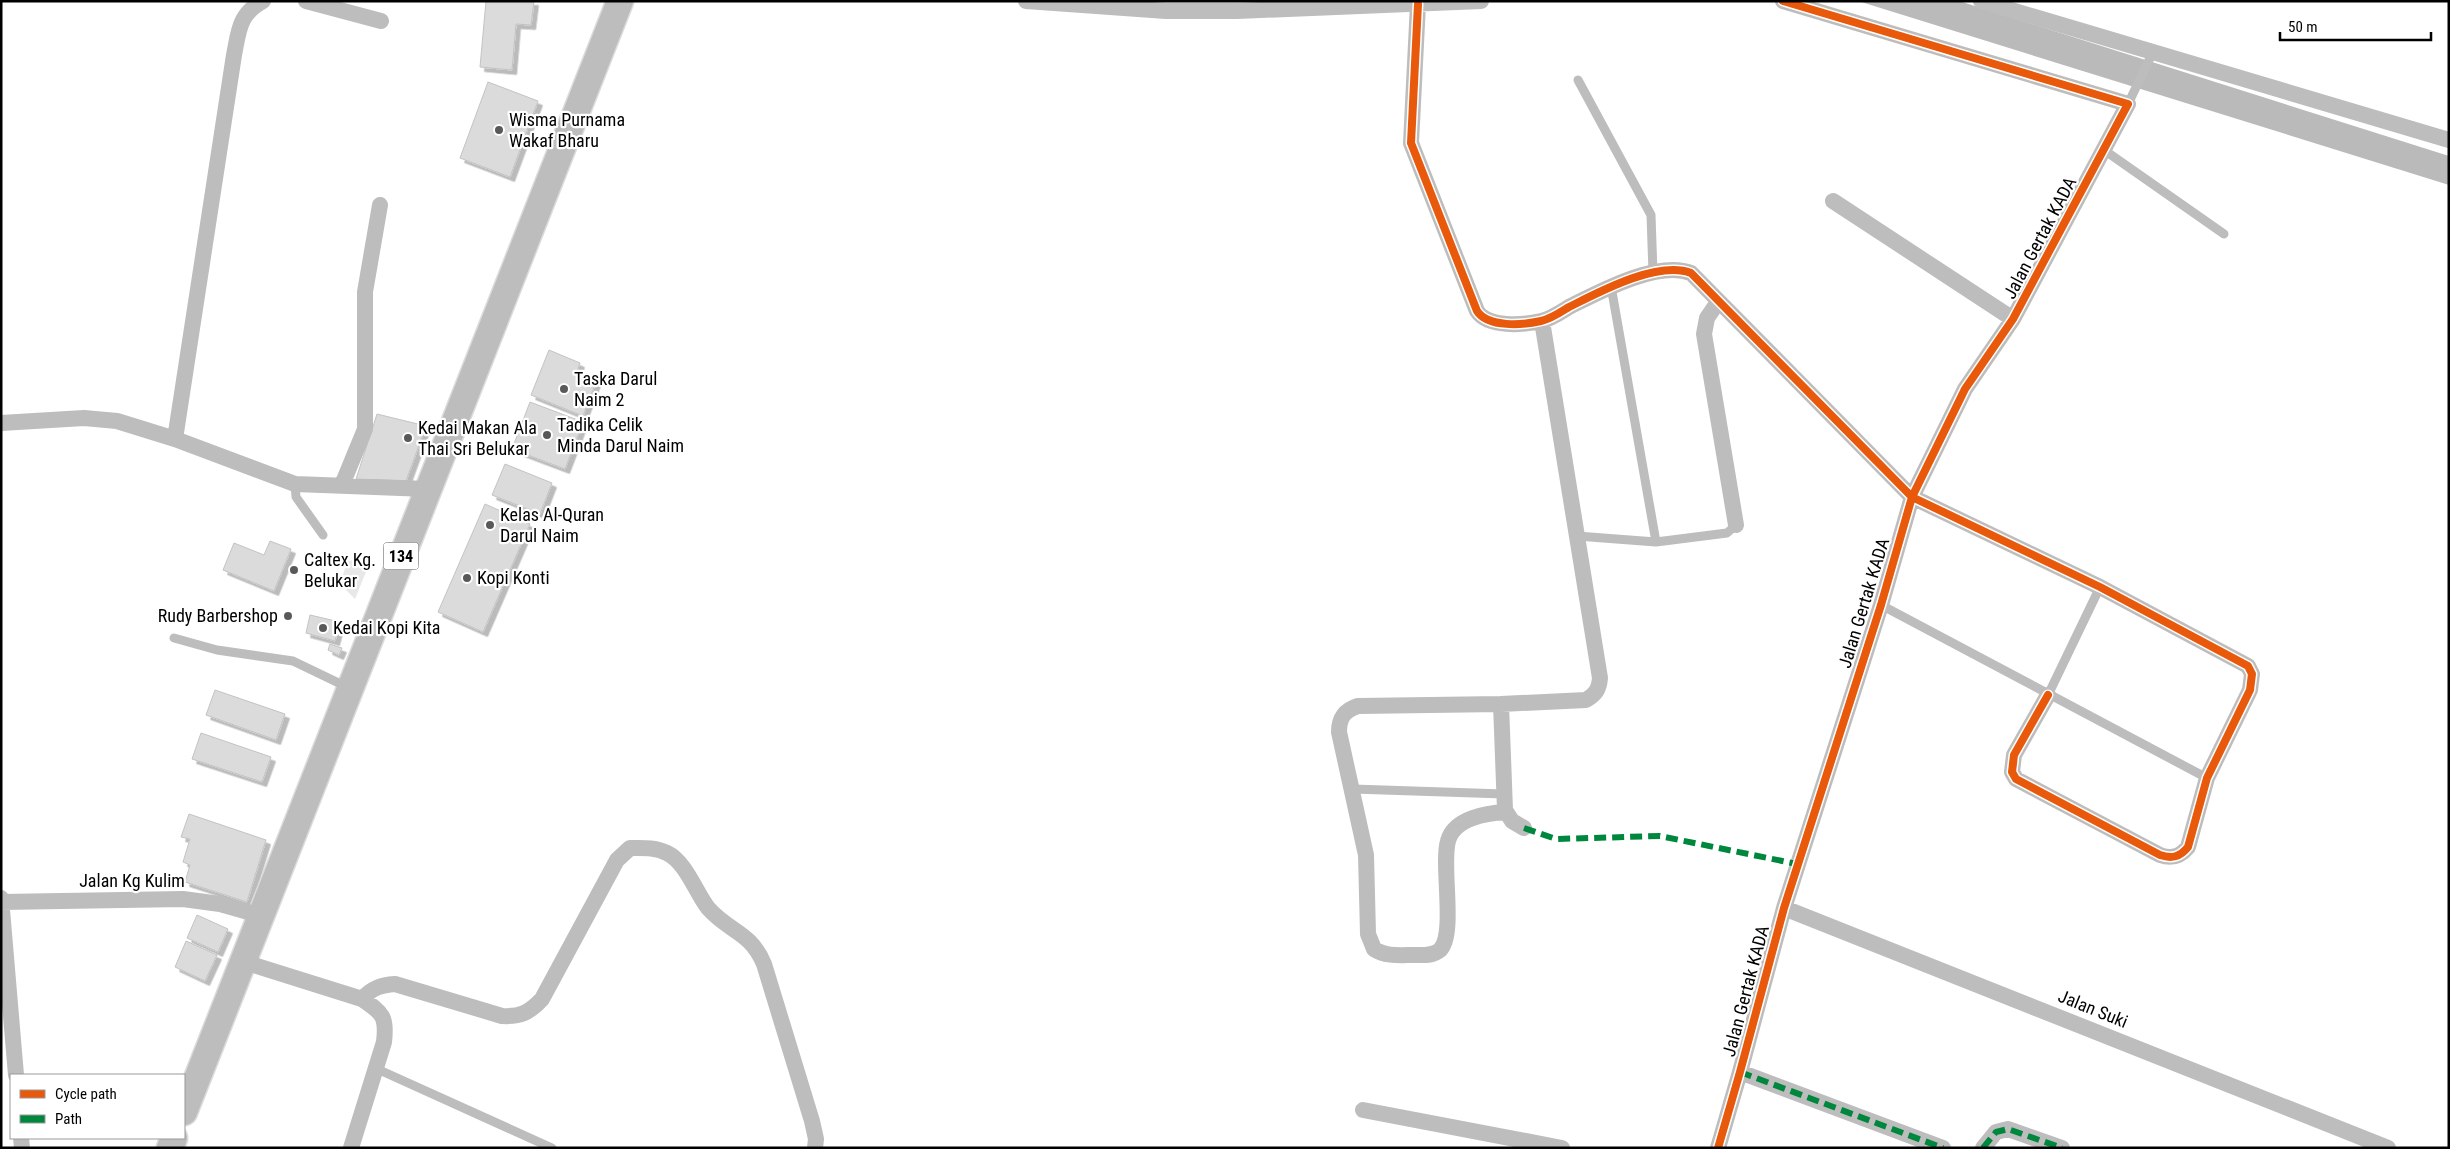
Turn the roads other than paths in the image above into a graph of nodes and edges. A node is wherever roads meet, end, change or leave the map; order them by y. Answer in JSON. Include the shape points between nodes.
{"nodes":[{"id":1,"x":263,"y":1,"type":"edge"},
{"id":2,"x":306,"y":1,"type":"edge"},
{"id":3,"x":620,"y":1,"type":"edge"},
{"id":4,"x":1026,"y":1,"type":"edge"},
{"id":5,"x":1481,"y":1,"type":"edge"},
{"id":6,"x":1783,"y":1,"type":"edge"},
{"id":7,"x":1981,"y":1,"type":"edge"},
{"id":8,"x":1418,"y":4,"type":"junction"},
{"id":9,"x":381,"y":21,"type":"dead end"},
{"id":10,"x":2152,"y":54,"type":"junction"},
{"id":11,"x":1578,"y":80,"type":"dead end"},
{"id":12,"x":2128,"y":104,"type":"junction"},
{"id":13,"x":2449,"y":140,"type":"edge"},
{"id":14,"x":2104,"y":150,"type":"junction"},
{"id":15,"x":1833,"y":201,"type":"dead end"},
{"id":16,"x":380,"y":205,"type":"dead end"},
{"id":17,"x":2224,"y":234,"type":"dead end"},
{"id":18,"x":1654,"y":273,"type":"junction"},
{"id":19,"x":1611,"y":286,"type":"junction"},
{"id":20,"x":1718,"y":302,"type":"junction"},
{"id":21,"x":2013,"y":319,"type":"junction"},
{"id":22,"x":1542,"y":321,"type":"junction"},
{"id":23,"x":1,"y":422,"type":"edge"},
{"id":24,"x":175,"y":439,"type":"junction"},
{"id":25,"x":295,"y":484,"type":"junction"},
{"id":26,"x":342,"y":486,"type":"junction"},
{"id":27,"x":427,"y":488,"type":"junction"},
{"id":28,"x":1912,"y":497,"type":"junction"},
{"id":29,"x":1736,"y":525,"type":"joint"},
{"id":30,"x":324,"y":536,"type":"dead end"},
{"id":31,"x":1578,"y":536,"type":"junction"},
{"id":32,"x":1656,"y":542,"type":"junction"},
{"id":33,"x":2100,"y":587,"type":"junction"},
{"id":34,"x":1881,"y":605,"type":"junction"},
{"id":35,"x":174,"y":638,"type":"dead end"},
{"id":36,"x":350,"y":688,"type":"junction"},
{"id":37,"x":2048,"y":695,"type":"junction"},
{"id":38,"x":1501,"y":704,"type":"junction"},
{"id":39,"x":2207,"y":778,"type":"junction"},
{"id":40,"x":1354,"y":789,"type":"junction"},
{"id":41,"x":1504,"y":794,"type":"junction"},
{"id":42,"x":1506,"y":812,"type":"junction"},
{"id":43,"x":1524,"y":828,"type":"dead end"},
{"id":44,"x":1,"y":901,"type":"edge"},
{"id":45,"x":1784,"y":908,"type":"junction"},
{"id":46,"x":262,"y":916,"type":"junction"},
{"id":47,"x":241,"y":961,"type":"junction"},
{"id":48,"x":362,"y":999,"type":"junction"},
{"id":49,"x":375,"y":1068,"type":"junction"},
{"id":50,"x":1740,"y":1072,"type":"junction"},
{"id":51,"x":16,"y":1074,"type":"edge"},
{"id":52,"x":185,"y":1109,"type":"edge"},
{"id":53,"x":1363,"y":1110,"type":"dead end"},
{"id":54,"x":351,"y":1148,"type":"edge"},
{"id":55,"x":552,"y":1148,"type":"edge"},
{"id":56,"x":815,"y":1148,"type":"edge"},
{"id":57,"x":1562,"y":1148,"type":"edge"},
{"id":58,"x":1718,"y":1148,"type":"edge"},
{"id":59,"x":1943,"y":1148,"type":"edge"},
{"id":60,"x":1983,"y":1148,"type":"edge"},
{"id":61,"x":2062,"y":1148,"type":"edge"},
{"id":62,"x":2388,"y":1148,"type":"edge"}],
"edges":[{"from":1,"to":24,"type":"street","via":[[252,7],[241,20]]},
{"from":2,"to":9,"type":"street"},
{"from":3,"to":27,"type":"main road","number":"134"},
{"from":4,"to":8,"type":"street","via":[[1166,11]]},
{"from":5,"to":8,"type":"street"},
{"from":6,"to":12,"type":"street"},
{"from":7,"to":10,"type":"street"},
{"from":8,"to":22,"type":"street","via":[[1412,146],[1480,316],[1494,323]]},
{"from":10,"to":12,"type":"lane"},
{"from":10,"to":13,"type":"street"},
{"from":11,"to":18,"type":"lane","via":[[1651,215]]},
{"from":12,"to":14,"type":"street","name":"Jalan Gertak KADA"},
{"from":14,"to":17,"type":"lane"},
{"from":14,"to":21,"type":"street","name":"Jalan Gertak KADA"},
{"from":15,"to":21,"type":"street"},
{"from":16,"to":26,"type":"street","via":[[365,292],[365,428]]},
{"from":18,"to":19,"type":"street"},
{"from":18,"to":20,"type":"street","via":[[1691,273]]},
{"from":19,"to":22,"type":"street"},
{"from":19,"to":32,"type":"lane"},
{"from":20,"to":28,"type":"street"},
{"from":20,"to":29,"type":"street","via":[[1707,318],[1704,334]]},
{"from":21,"to":28,"type":"street","name":"Jalan Gertak KADA","via":[[1965,390]]},
{"from":22,"to":31,"type":"street"},
{"from":23,"to":24,"type":"street","via":[[92,419],[117,422]]},
{"from":24,"to":25,"type":"street"},
{"from":25,"to":26,"type":"street"},
{"from":25,"to":30,"type":"lane","via":[[296,498]]},
{"from":26,"to":27,"type":"street"},
{"from":27,"to":36,"type":"main road","number":"134"},
{"from":28,"to":33,"type":"street"},
{"from":28,"to":34,"type":"street","name":"Jalan Gertak KADA"},
{"from":29,"to":32,"type":"lane","via":[[1727,533]]},
{"from":31,"to":32,"type":"lane"},
{"from":31,"to":38,"type":"street","via":[[1599,687],[1586,700]]},
{"from":33,"to":37,"type":"lane"},
{"from":33,"to":39,"type":"street","via":[[2241,661],[2252,674],[2250,690]]},
{"from":34,"to":37,"type":"lane"},
{"from":34,"to":45,"type":"street","name":"Jalan Gertak KADA"},
{"from":35,"to":36,"type":"lane","via":[[217,650],[293,661]]},
{"from":36,"to":46,"type":"main road","number":"134"},
{"from":37,"to":39,"type":"lane"},
{"from":37,"to":39,"type":"street","via":[[2014,755],[2012,772],[2016,779],[2160,856],[2176,857],[2188,847]]},
{"from":38,"to":40,"type":"street","via":[[1358,706],[1350,709],[1343,715],[1339,732]]},
{"from":38,"to":41,"type":"street"},
{"from":40,"to":41,"type":"lane"},
{"from":40,"to":42,"type":"street","via":[[1366,855],[1370,942],[1388,955],[1425,955],[1440,949],[1447,934],[1448,841],[1460,826],[1482,814]]},
{"from":41,"to":42,"type":"street"},
{"from":42,"to":43,"type":"street","via":[[1517,826]]},
{"from":44,"to":46,"type":"street","name":"Jalan Kg Kulim","via":[[182,899],[220,904]]},
{"from":44,"to":51,"type":"street"},
{"from":45,"to":50,"type":"street","name":"Jalan Gertak KADA"},
{"from":45,"to":62,"type":"street","name":"Jalan Suki"},
{"from":46,"to":47,"type":"main road","number":"134"},
{"from":47,"to":48,"type":"street"},
{"from":47,"to":52,"type":"main road","number":"134"},
{"from":48,"to":49,"type":"street","via":[[380,1011],[386,1024]]},
{"from":48,"to":56,"type":"street","via":[[369,991],[395,984],[502,1016],[517,1017],[531,1011],[542,999],[617,860],[630,848],[652,848],[669,853],[687,873],[708,908],[757,948],[812,1121]]},
{"from":49,"to":54,"type":"street"},
{"from":49,"to":55,"type":"lane"},
{"from":50,"to":58,"type":"street","name":"Jalan Gertak KADA"},
{"from":50,"to":59,"type":"street"},
{"from":53,"to":57,"type":"street"},
{"from":60,"to":61,"type":"street","via":[[1996,1132],[2008,1129]]}]}
